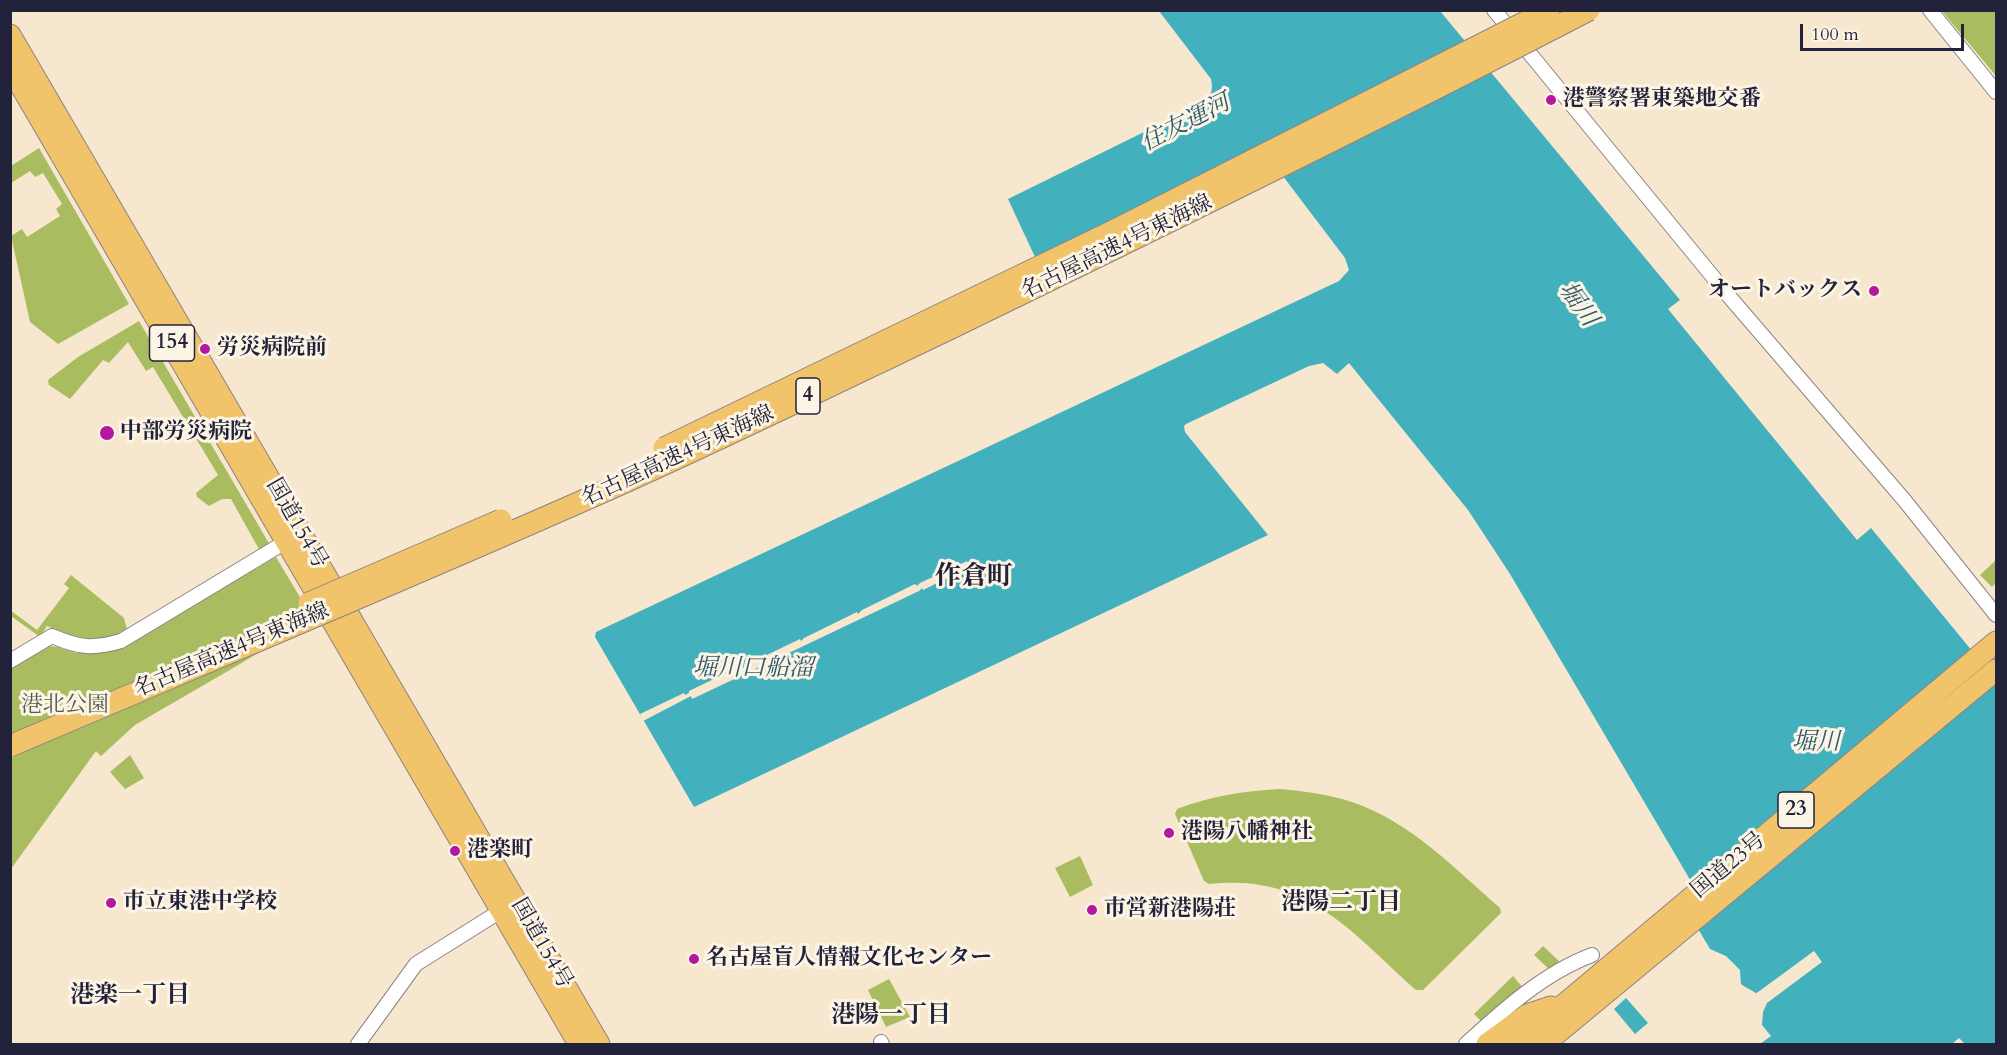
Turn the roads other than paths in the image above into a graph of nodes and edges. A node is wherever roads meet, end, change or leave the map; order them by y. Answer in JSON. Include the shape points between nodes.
{"nodes":[{"id":1,"x":1494,"y":10,"type":"edge"},
{"id":2,"x":1549,"y":10,"type":"edge"},
{"id":3,"x":1589,"y":10,"type":"edge"},
{"id":4,"x":1930,"y":10,"type":"edge"},
{"id":5,"x":10,"y":35,"type":"edge"},
{"id":6,"x":10,"y":67,"type":"edge"},
{"id":7,"x":1996,"y":92,"type":"edge"},
{"id":8,"x":1149,"y":225,"type":"dead end"},
{"id":9,"x":287,"y":540,"type":"junction"},
{"id":10,"x":1996,"y":615,"type":"edge"},
{"id":11,"x":339,"y":616,"type":"junction"},
{"id":12,"x":1996,"y":642,"type":"edge"},
{"id":13,"x":10,"y":661,"type":"edge"},
{"id":14,"x":1996,"y":670,"type":"edge"},
{"id":15,"x":10,"y":730,"type":"edge"},
{"id":16,"x":10,"y":746,"type":"edge"},
{"id":17,"x":509,"y":906,"type":"junction"},
{"id":18,"x":1592,"y":955,"type":"dead end"},
{"id":19,"x":1601,"y":984,"type":"junction"},
{"id":20,"x":1570,"y":1011,"type":"junction"},
{"id":21,"x":358,"y":1044,"type":"edge"},
{"id":22,"x":579,"y":1044,"type":"edge"},
{"id":23,"x":599,"y":1044,"type":"edge"},
{"id":24,"x":1466,"y":1044,"type":"edge"},
{"id":25,"x":1487,"y":1044,"type":"edge"},
{"id":26,"x":1517,"y":1044,"type":"edge"},
{"id":27,"x":1544,"y":1044,"type":"edge"},
{"id":28,"x":1553,"y":1044,"type":"edge"}],
"edges":[{"from":1,"to":10,"type":"street"},
{"from":2,"to":15,"type":"highway","name":"名古屋高速4号東海線","number":"4","bridge":true,"via":[[1115,230],[612,473]]},
{"from":3,"to":16,"type":"highway","name":"名古屋高速4号東海線","number":"4","bridge":true,"via":[[1409,104],[762,419],[478,547]]},
{"from":4,"to":7,"type":"street"},
{"from":5,"to":11,"type":"highway","name":"国道154号","number":"154"},
{"from":6,"to":9,"type":"highway","name":"国道154号","number":"154"},
{"from":8,"to":11,"type":"street","via":[[947,335],[754,430]]},
{"from":9,"to":11,"type":"highway","name":"国道154号","number":"154"},
{"from":9,"to":13,"type":"street","via":[[121,641],[100,647],[79,646],[52,636]]},
{"from":11,"to":17,"type":"highway","name":"国道154号","number":"154"},
{"from":12,"to":19,"type":"highway","name":"国道23号","number":"23"},
{"from":14,"to":19,"type":"highway","name":"国道23号","number":"23"},
{"from":17,"to":21,"type":"street","via":[[416,964]]},
{"from":17,"to":22,"type":"highway","name":"国道154号","number":"154"},
{"from":17,"to":23,"type":"highway","name":"国道154号","number":"154"},
{"from":18,"to":24,"type":"street","via":[[1573,963],[1503,1010]]},
{"from":19,"to":20,"type":"highway","name":"国道23号","number":"23"},
{"from":20,"to":25,"type":"highway","number":"23","via":[[1527,1016]]},
{"from":20,"to":26,"type":"highway","name":"国道23号","number":"23"},
{"from":20,"to":27,"type":"highway","name":"国道23号","number":"23"},
{"from":20,"to":28,"type":"highway","number":"23"}]}
